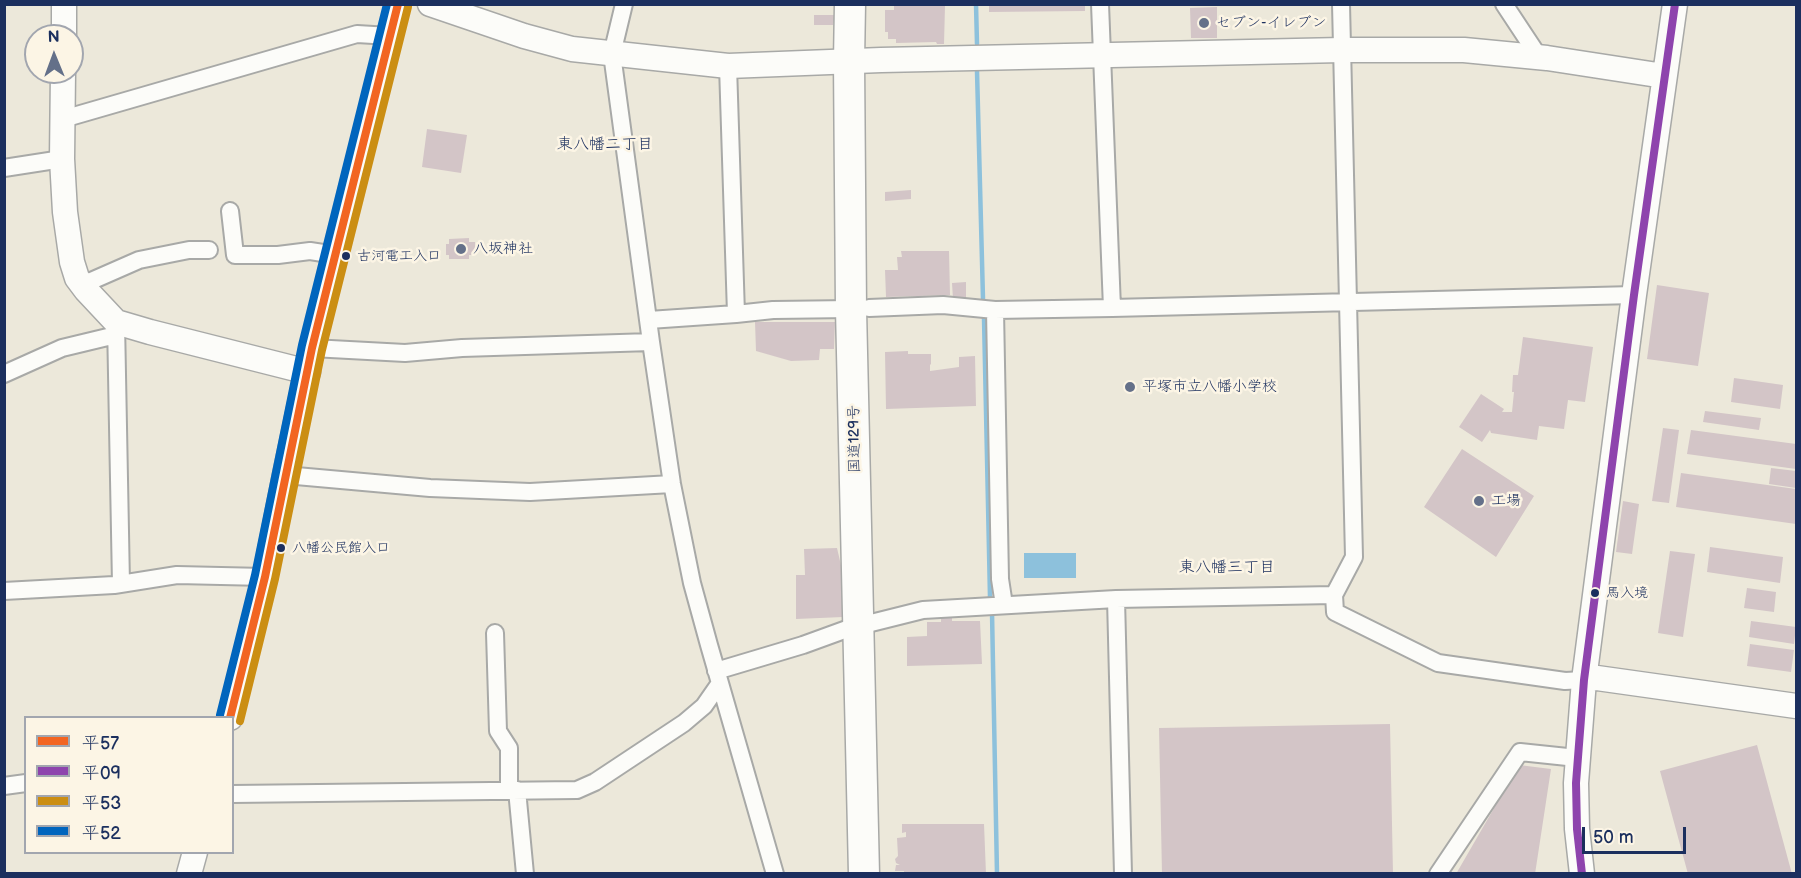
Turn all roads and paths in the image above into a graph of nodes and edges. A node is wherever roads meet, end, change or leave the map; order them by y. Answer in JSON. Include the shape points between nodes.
{"nodes":[{"id":1,"x":64,"y":4,"type":"edge"},
{"id":2,"x":398,"y":4,"type":"edge"},
{"id":3,"x":430,"y":4,"type":"edge"},
{"id":4,"x":624,"y":4,"type":"edge"},
{"id":5,"x":850,"y":4,"type":"edge"},
{"id":6,"x":866,"y":4,"type":"edge"},
{"id":7,"x":1100,"y":4,"type":"edge"},
{"id":8,"x":1341,"y":4,"type":"edge"},
{"id":9,"x":1504,"y":4,"type":"edge"},
{"id":10,"x":1675,"y":4,"type":"edge"},
{"id":11,"x":64,"y":24,"type":"edge"},
{"id":12,"x":390,"y":36,"type":"junction"},
{"id":13,"x":1342,"y":50,"type":"junction"},
{"id":14,"x":612,"y":54,"type":"junction"},
{"id":15,"x":1101,"y":56,"type":"junction"},
{"id":16,"x":1539,"y":57,"type":"junction"},
{"id":17,"x":857,"y":61,"type":"junction"},
{"id":18,"x":728,"y":66,"type":"junction"},
{"id":19,"x":1664,"y":76,"type":"junction"},
{"id":20,"x":63,"y":84,"type":"edge"},
{"id":21,"x":63,"y":118,"type":"junction"},
{"id":22,"x":62,"y":159,"type":"junction"},
{"id":23,"x":4,"y":168,"type":"edge"},
{"id":24,"x":230,"y":211,"type":"dead end"},
{"id":25,"x":209,"y":250,"type":"dead end"},
{"id":26,"x":336,"y":255,"type":"junction"},
{"id":27,"x":82,"y":285,"type":"junction"},
{"id":28,"x":1634,"y":295,"type":"junction"},
{"id":29,"x":1349,"y":303,"type":"junction"},
{"id":30,"x":860,"y":308,"type":"junction"},
{"id":31,"x":1112,"y":308,"type":"junction"},
{"id":32,"x":995,"y":309,"type":"junction"},
{"id":33,"x":736,"y":315,"type":"junction"},
{"id":34,"x":649,"y":320,"type":"junction"},
{"id":35,"x":116,"y":328,"type":"junction"},
{"id":36,"x":651,"y":342,"type":"junction"},
{"id":37,"x":312,"y":348,"type":"junction"},
{"id":38,"x":308,"y":372,"type":"junction"},
{"id":39,"x":4,"y":374,"type":"edge"},
{"id":40,"x":285,"y":475,"type":"junction"},
{"id":41,"x":672,"y":484,"type":"junction"},
{"id":42,"x":265,"y":577,"type":"junction"},
{"id":43,"x":121,"y":584,"type":"junction"},
{"id":44,"x":4,"y":591,"type":"edge"},
{"id":45,"x":1334,"y":595,"type":"junction"},
{"id":46,"x":1116,"y":599,"type":"junction"},
{"id":47,"x":1004,"y":605,"type":"junction"},
{"id":48,"x":867,"y":624,"type":"junction"},
{"id":49,"x":495,"y":633,"type":"dead end"},
{"id":50,"x":718,"y":677,"type":"junction"},
{"id":51,"x":1584,"y":680,"type":"junction"},
{"id":52,"x":1797,"y":705,"type":"edge"},
{"id":53,"x":230,"y":716,"type":"edge"},
{"id":54,"x":1577,"y":758,"type":"junction"},
{"id":55,"x":24,"y":783,"type":"edge"},
{"id":56,"x":4,"y":786,"type":"edge"},
{"id":57,"x":513,"y":790,"type":"junction"},
{"id":58,"x":234,"y":794,"type":"edge"},
{"id":59,"x":194,"y":854,"type":"edge"},
{"id":60,"x":189,"y":873,"type":"edge"},
{"id":61,"x":525,"y":873,"type":"edge"},
{"id":62,"x":775,"y":873,"type":"edge"},
{"id":63,"x":864,"y":873,"type":"edge"},
{"id":64,"x":882,"y":873,"type":"edge"},
{"id":65,"x":1123,"y":873,"type":"edge"},
{"id":66,"x":1438,"y":873,"type":"edge"},
{"id":67,"x":1582,"y":873,"type":"edge"}],
"edges":[{"from":1,"to":11,"type":"street"},
{"from":2,"to":12,"type":"street"},
{"from":3,"to":14,"type":"street","via":[[524,36],[572,49]]},
{"from":4,"to":14,"type":"street"},
{"from":5,"to":17,"type":"highway","name":"国道129号"},
{"from":6,"to":17,"type":"highway","name":"国道129号"},
{"from":7,"to":15,"type":"street"},
{"from":8,"to":13,"type":"street"},
{"from":9,"to":16,"type":"street"},
{"from":10,"to":19,"type":"street"},
{"from":12,"to":21,"type":"street","via":[[357,34]]},
{"from":12,"to":26,"type":"street"},
{"from":13,"to":15,"type":"street"},
{"from":13,"to":16,"type":"street","via":[[1464,50]]},
{"from":13,"to":29,"type":"street"},
{"from":14,"to":18,"type":"street"},
{"from":14,"to":34,"type":"street"},
{"from":15,"to":17,"type":"street"},
{"from":15,"to":31,"type":"street"},
{"from":16,"to":19,"type":"street"},
{"from":17,"to":18,"type":"street"},
{"from":17,"to":30,"type":"highway","name":"国道129号"},
{"from":18,"to":33,"type":"street"},
{"from":19,"to":28,"type":"street"},
{"from":20,"to":21,"type":"street"},
{"from":21,"to":22,"type":"street"},
{"from":22,"to":23,"type":"street"},
{"from":22,"to":27,"type":"street","via":[[72,262]]},
{"from":24,"to":26,"type":"street","via":[[235,255],[310,251]]},
{"from":25,"to":27,"type":"street","via":[[139,260]]},
{"from":26,"to":37,"type":"street"},
{"from":27,"to":35,"type":"street"},
{"from":28,"to":29,"type":"street"},
{"from":28,"to":51,"type":"street"},
{"from":29,"to":31,"type":"street"},
{"from":29,"to":45,"type":"street","via":[[1354,557]]},
{"from":30,"to":32,"type":"street","via":[[943,305]]},
{"from":30,"to":33,"type":"street"},
{"from":30,"to":48,"type":"highway","name":"国道129号"},
{"from":31,"to":32,"type":"street"},
{"from":32,"to":47,"type":"street","via":[[1000,579]]},
{"from":33,"to":34,"type":"street"},
{"from":34,"to":36,"type":"street"},
{"from":35,"to":38,"type":"street","via":[[150,332]]},
{"from":35,"to":39,"type":"street"},
{"from":35,"to":43,"type":"street"},
{"from":36,"to":37,"type":"street","via":[[405,353]]},
{"from":36,"to":41,"type":"street"},
{"from":37,"to":38,"type":"street"},
{"from":38,"to":40,"type":"street"},
{"from":40,"to":41,"type":"street","via":[[530,492]]},
{"from":40,"to":42,"type":"street"},
{"from":41,"to":50,"type":"street","via":[[692,583]]},
{"from":42,"to":43,"type":"street","via":[[177,575]]},
{"from":42,"to":53,"type":"street"},
{"from":43,"to":44,"type":"street"},
{"from":45,"to":46,"type":"street"},
{"from":45,"to":51,"type":"street","via":[[1335,612],[1438,663],[1565,681]]},
{"from":46,"to":47,"type":"street"},
{"from":46,"to":65,"type":"street"},
{"from":47,"to":48,"type":"street","via":[[923,610]]},
{"from":48,"to":50,"type":"street"},
{"from":48,"to":63,"type":"highway","name":"国道129号"},
{"from":48,"to":64,"type":"highway","name":"国道129号"},
{"from":49,"to":57,"type":"street","via":[[498,730],[508,748]]},
{"from":50,"to":57,"type":"street","via":[[704,706],[595,782],[577,790]]},
{"from":50,"to":62,"type":"street"},
{"from":51,"to":52,"type":"street","via":[[1597,678]]},
{"from":51,"to":54,"type":"street"},
{"from":54,"to":66,"type":"street","via":[[1520,752]]},
{"from":54,"to":67,"type":"street","via":[[1577,829]]},
{"from":55,"to":56,"type":"street"},
{"from":57,"to":58,"type":"street"},
{"from":57,"to":61,"type":"street"},
{"from":59,"to":60,"type":"street"}]}
